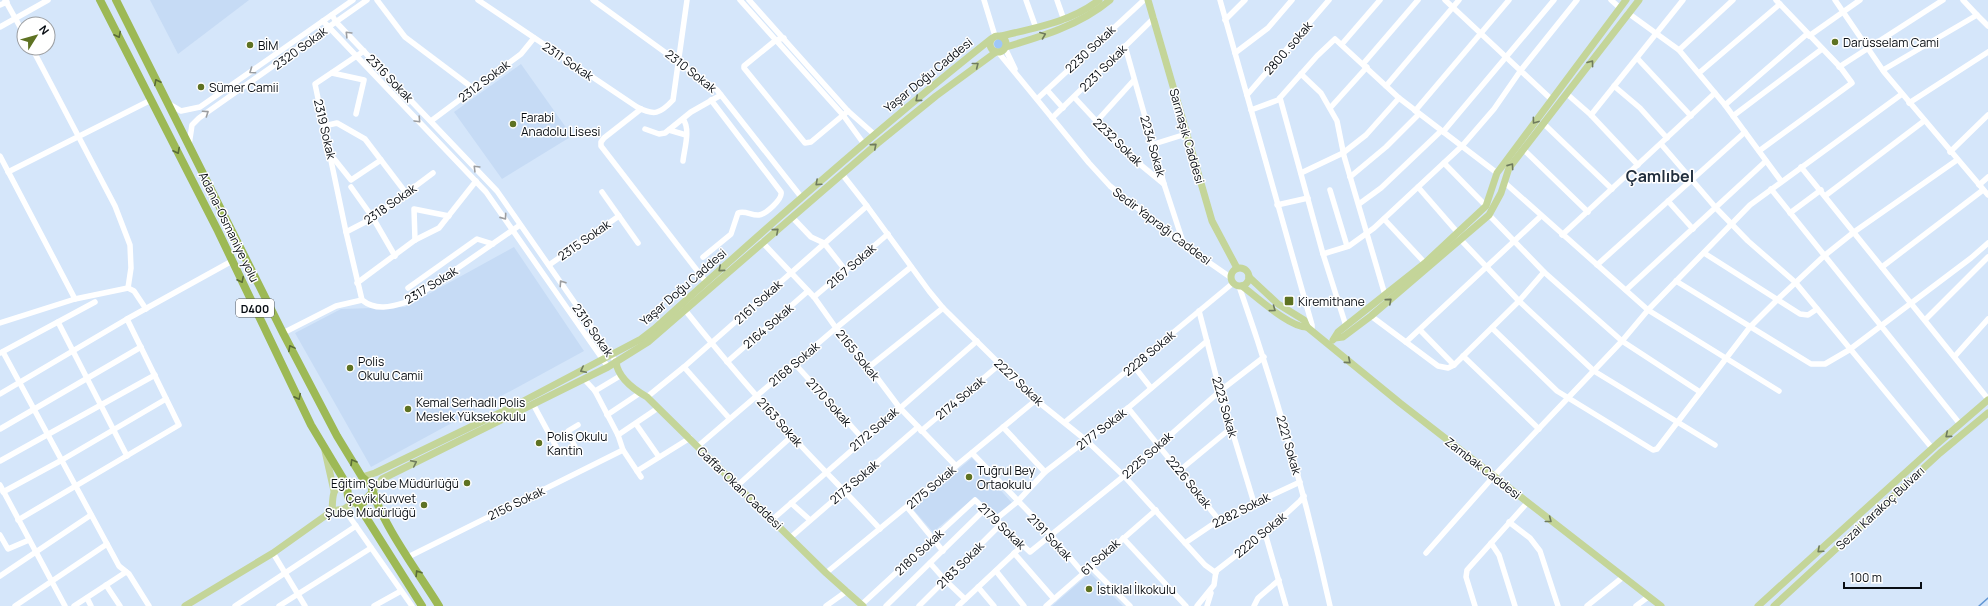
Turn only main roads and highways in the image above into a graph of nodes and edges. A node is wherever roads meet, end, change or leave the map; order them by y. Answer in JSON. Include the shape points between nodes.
{"nodes":[{"id":1,"x":100,"y":0,"type":"edge"},
{"id":2,"x":116,"y":0,"type":"edge"},
{"id":3,"x":1099,"y":0,"type":"edge"},
{"id":4,"x":1110,"y":0,"type":"edge"},
{"id":5,"x":1148,"y":0,"type":"edge"},
{"id":6,"x":1626,"y":0,"type":"edge"},
{"id":7,"x":1639,"y":0,"type":"edge"},
{"id":8,"x":996,"y":37,"type":"junction"},
{"id":9,"x":1006,"y":47,"type":"junction"},
{"id":10,"x":997,"y":52,"type":"junction"},
{"id":11,"x":1459,"y":236,"type":"junction"},
{"id":12,"x":1237,"y":268,"type":"junction"},
{"id":13,"x":1249,"y":277,"type":"junction"},
{"id":14,"x":1236,"y":283,"type":"junction"},
{"id":15,"x":1310,"y":328,"type":"junction"},
{"id":16,"x":1335,"y":338,"type":"junction"},
{"id":17,"x":1328,"y":344,"type":"junction"},
{"id":18,"x":616,"y":362,"type":"junction"},
{"id":19,"x":608,"y":367,"type":"junction"},
{"id":20,"x":619,"y":373,"type":"junction"},
{"id":21,"x":1988,"y":400,"type":"edge"},
{"id":22,"x":1988,"y":413,"type":"edge"},
{"id":23,"x":325,"y":448,"type":"junction"},
{"id":24,"x":362,"y":477,"type":"junction"},
{"id":25,"x":347,"y":487,"type":"junction"},
{"id":26,"x":334,"y":491,"type":"junction"},
{"id":27,"x":372,"y":493,"type":"junction"},
{"id":28,"x":355,"y":503,"type":"junction"},
{"id":29,"x":332,"y":510,"type":"junction"},
{"id":30,"x":185,"y":606,"type":"edge"},
{"id":31,"x":422,"y":606,"type":"edge"},
{"id":32,"x":439,"y":606,"type":"edge"},
{"id":33,"x":862,"y":606,"type":"edge"},
{"id":34,"x":1661,"y":606,"type":"edge"},
{"id":35,"x":1758,"y":606,"type":"edge"},
{"id":36,"x":1774,"y":606,"type":"edge"}],
"edges":[{"from":1,"to":23,"type":"highway","name":"Adana-Osmaniye yolu","number":"D400","one_way":true,"via":[[232,261],[311,425]]},
{"from":24,"to":2,"type":"highway","name":"Adana-Osmaniye yolu","number":"D400","one_way":true,"via":[[337,436],[283,333]]},
{"from":3,"to":8,"type":"main road","name":"Yaşar Doğu Caddesi","via":[[1064,20]]},
{"from":9,"to":4,"type":"main road","one_way":true,"via":[[1079,22]]},
{"from":5,"to":12,"type":"main road","name":"Sarmaşık Caddesi","via":[[1212,221]]},
{"from":6,"to":11,"type":"main road","one_way":true,"via":[[1497,173],[1486,206]]},
{"from":11,"to":7,"type":"main road","one_way":true,"via":[[1489,215],[1501,193],[1509,168]]},
{"from":8,"to":9,"type":"main road","via":[[1006,40]]},
{"from":8,"to":10,"type":"main road","via":[[991,47]]},
{"from":8,"to":24,"type":"main road","name":"Yaşar Doğu Caddesi","one_way":true,"via":[[958,65],[864,144],[641,339],[516,405]]},
{"from":9,"to":10,"type":"main road","name":"Yaşar Doğu Caddesi"},
{"from":18,"to":10,"type":"main road","name":"Yaşar Doğu Caddesi","one_way":true,"via":[[648,342],[842,174],[936,96]]},
{"from":11,"to":16,"type":"main road","via":[[1338,332]]},
{"from":16,"to":11,"type":"main road","one_way":true,"via":[[1343,337],[1372,316]]},
{"from":12,"to":13,"type":"main road","via":[[1245,269]]},
{"from":12,"to":14,"type":"main road","via":[[1232,271]]},
{"from":13,"to":14,"type":"main road","via":[[1247,283]]},
{"from":13,"to":15,"type":"main road","name":"Zambak Caddesi","via":[[1278,304],[1304,320]]},
{"from":14,"to":15,"type":"main road","name":"Zambak Caddesi","one_way":true,"via":[[1290,321],[1301,327]]},
{"from":15,"to":17,"type":"main road","name":"Zambak Caddesi"},
{"from":16,"to":17,"type":"main road"},
{"from":17,"to":34,"type":"main road","name":"Zambak Caddesi","one_way":true},
{"from":18,"to":19,"type":"main road","name":"Yaşar Doğu Caddesi"},
{"from":18,"to":20,"type":"main road","name":"2316 Sokak"},
{"from":19,"to":20,"type":"main road","name":"2316 Sokak"},
{"from":27,"to":19,"type":"main road","name":"Yaşar Doğu Caddesi","one_way":true,"via":[[382,479]]},
{"from":20,"to":33,"type":"main road","name":"Gaffar Okan Caddesi","via":[[690,438]]},
{"from":21,"to":35,"type":"main road","one_way":true},
{"from":22,"to":36,"type":"main road","name":"Sezai Karakoç Bulvarı","via":[[1940,453]]},
{"from":23,"to":25,"type":"highway","name":"Adana-Osmaniye yolu","number":"D400"},
{"from":23,"to":26,"type":"main road"},
{"from":24,"to":25,"type":"highway","name":"Yaşar Doğu Caddesi","via":[[354,479]]},
{"from":24,"to":27,"type":"highway","name":"Adana-Osmaniye yolu","number":"D400","via":[[371,485]]},
{"from":25,"to":26,"type":"main road","via":[[341,485]]},
{"from":25,"to":28,"type":"highway","name":"Adana-Osmaniye yolu","number":"D400","via":[[348,497]]},
{"from":26,"to":29,"type":"main road"},
{"from":27,"to":28,"type":"highway","name":"Yaşar Doğu Caddesi","via":[[364,502]]},
{"from":32,"to":27,"type":"highway","name":"Adana-Osmaniye yolu","number":"D400","one_way":true},
{"from":28,"to":29,"type":"main road","via":[[344,509]]},
{"from":28,"to":31,"type":"highway","name":"Adana-Osmaniye yolu","number":"D400"},
{"from":29,"to":30,"type":"main road","via":[[273,553]]}]}
